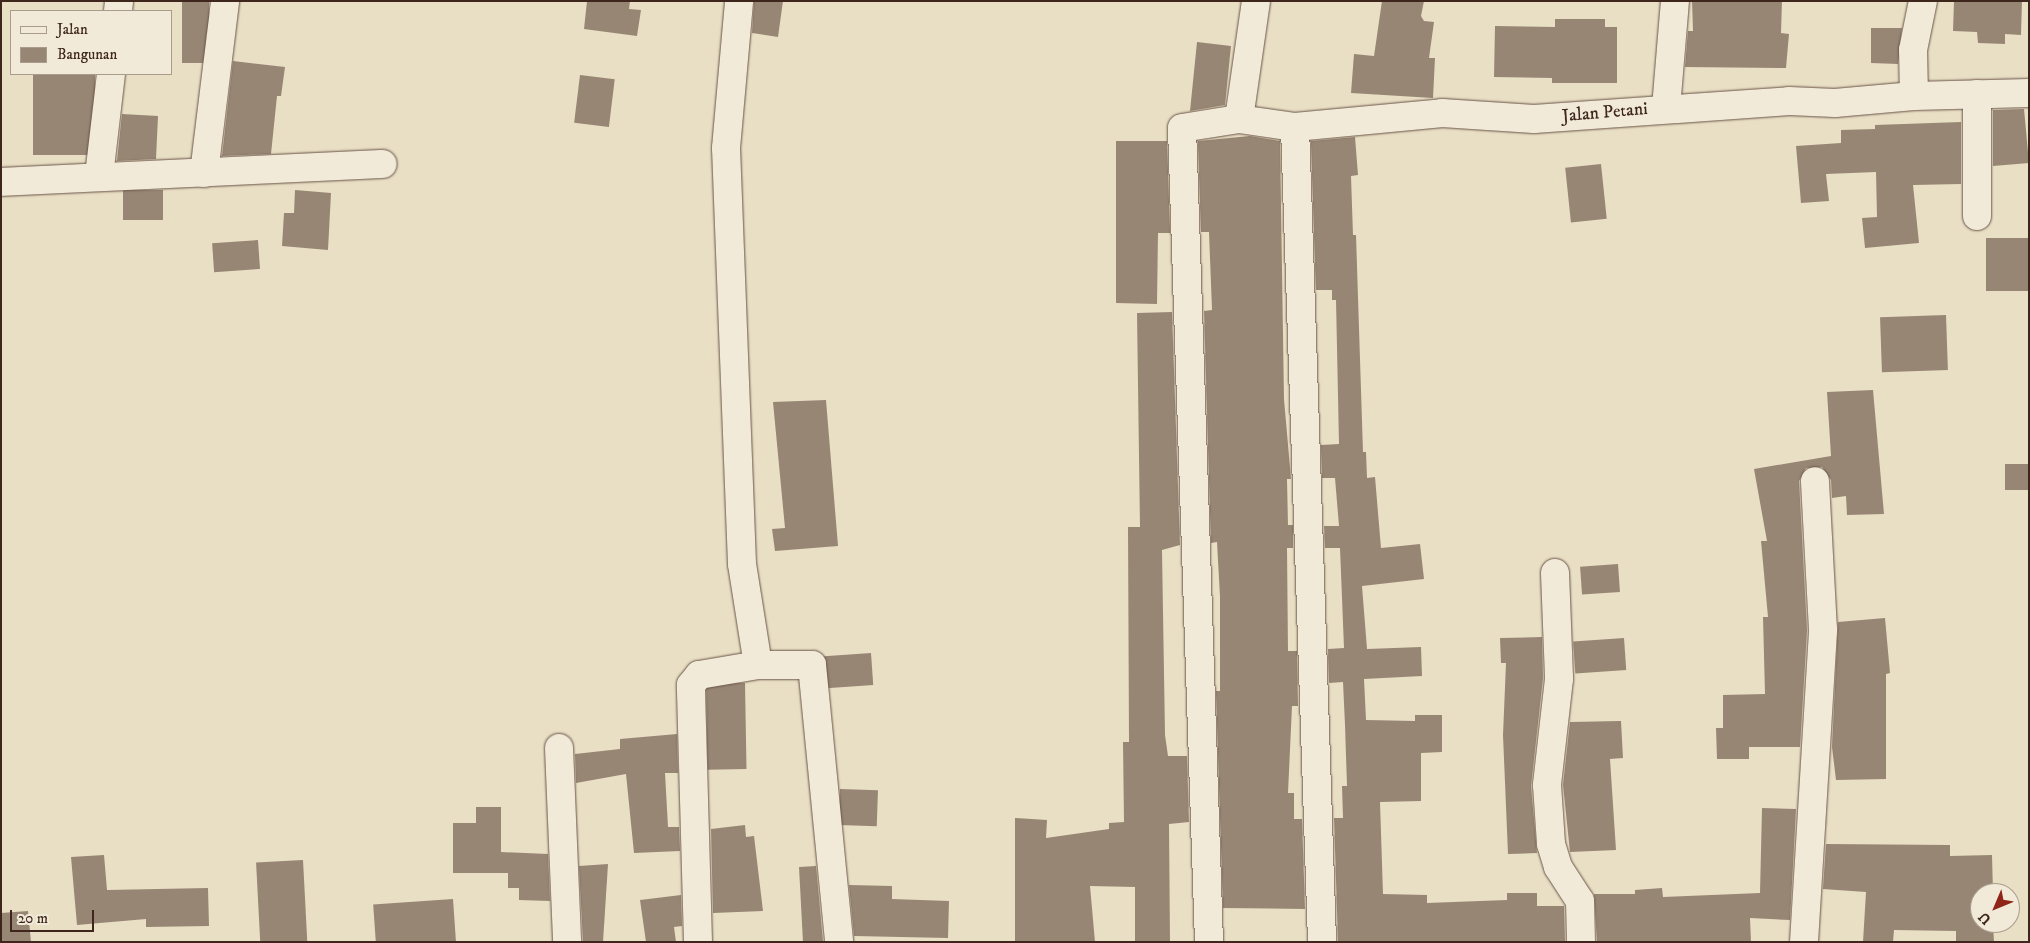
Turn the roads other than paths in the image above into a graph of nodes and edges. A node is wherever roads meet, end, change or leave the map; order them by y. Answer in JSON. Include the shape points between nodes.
{"nodes":[{"id":1,"x":225,"y":1,"type":"edge"},
{"id":2,"x":739,"y":1,"type":"edge"},
{"id":3,"x":1256,"y":1,"type":"edge"},
{"id":4,"x":1675,"y":1,"type":"edge"},
{"id":5,"x":1923,"y":1,"type":"edge"},
{"id":6,"x":111,"y":75,"type":"edge"},
{"id":7,"x":2029,"y":93,"type":"edge"},
{"id":8,"x":1977,"y":94,"type":"junction"},
{"id":9,"x":1914,"y":96,"type":"junction"},
{"id":10,"x":1666,"y":108,"type":"junction"},
{"id":11,"x":1239,"y":119,"type":"junction"},
{"id":12,"x":1295,"y":127,"type":"junction"},
{"id":13,"x":383,"y":164,"type":"dead end"},
{"id":14,"x":204,"y":173,"type":"junction"},
{"id":15,"x":99,"y":176,"type":"junction"},
{"id":16,"x":1,"y":182,"type":"edge"},
{"id":17,"x":1977,"y":216,"type":"dead end"},
{"id":18,"x":1816,"y":480,"type":"dead end"},
{"id":19,"x":1555,"y":573,"type":"dead end"},
{"id":20,"x":758,"y":665,"type":"junction"},
{"id":21,"x":559,"y":748,"type":"dead end"},
{"id":22,"x":567,"y":942,"type":"edge"},
{"id":23,"x":698,"y":942,"type":"edge"},
{"id":24,"x":839,"y":942,"type":"edge"},
{"id":25,"x":1209,"y":942,"type":"edge"},
{"id":26,"x":1322,"y":942,"type":"edge"},
{"id":27,"x":1581,"y":942,"type":"edge"},
{"id":28,"x":1804,"y":942,"type":"edge"}],
"edges":[{"from":1,"to":14,"type":"street"},
{"from":2,"to":20,"type":"street","via":[[726,148],[742,564]]},
{"from":3,"to":11,"type":"street"},
{"from":4,"to":10,"type":"street"},
{"from":5,"to":9,"type":"street","via":[[1913,50]]},
{"from":6,"to":15,"type":"street"},
{"from":7,"to":8,"type":"street","name":"Jalan Petani"},
{"from":8,"to":9,"type":"street","name":"Jalan Petani"},
{"from":8,"to":17,"type":"street"},
{"from":9,"to":10,"type":"street","name":"Jalan Petani","via":[[1835,103],[1789,101]]},
{"from":10,"to":12,"type":"street","name":"Jalan Petani","via":[[1534,119],[1442,114]]},
{"from":11,"to":12,"type":"street","name":"Jalan Petani"},
{"from":11,"to":25,"type":"street","name":"Jalan Petani","via":[[1182,128]]},
{"from":12,"to":26,"type":"street"},
{"from":13,"to":14,"type":"street"},
{"from":14,"to":15,"type":"street"},
{"from":15,"to":16,"type":"street"},
{"from":18,"to":28,"type":"street","via":[[1823,630]]},
{"from":19,"to":27,"type":"street","via":[[1559,679],[1547,785],[1551,844],[1558,867],[1580,901]]},
{"from":20,"to":23,"type":"street","via":[[692,680]]},
{"from":20,"to":24,"type":"street","via":[[812,665]]},
{"from":21,"to":22,"type":"street"}]}
